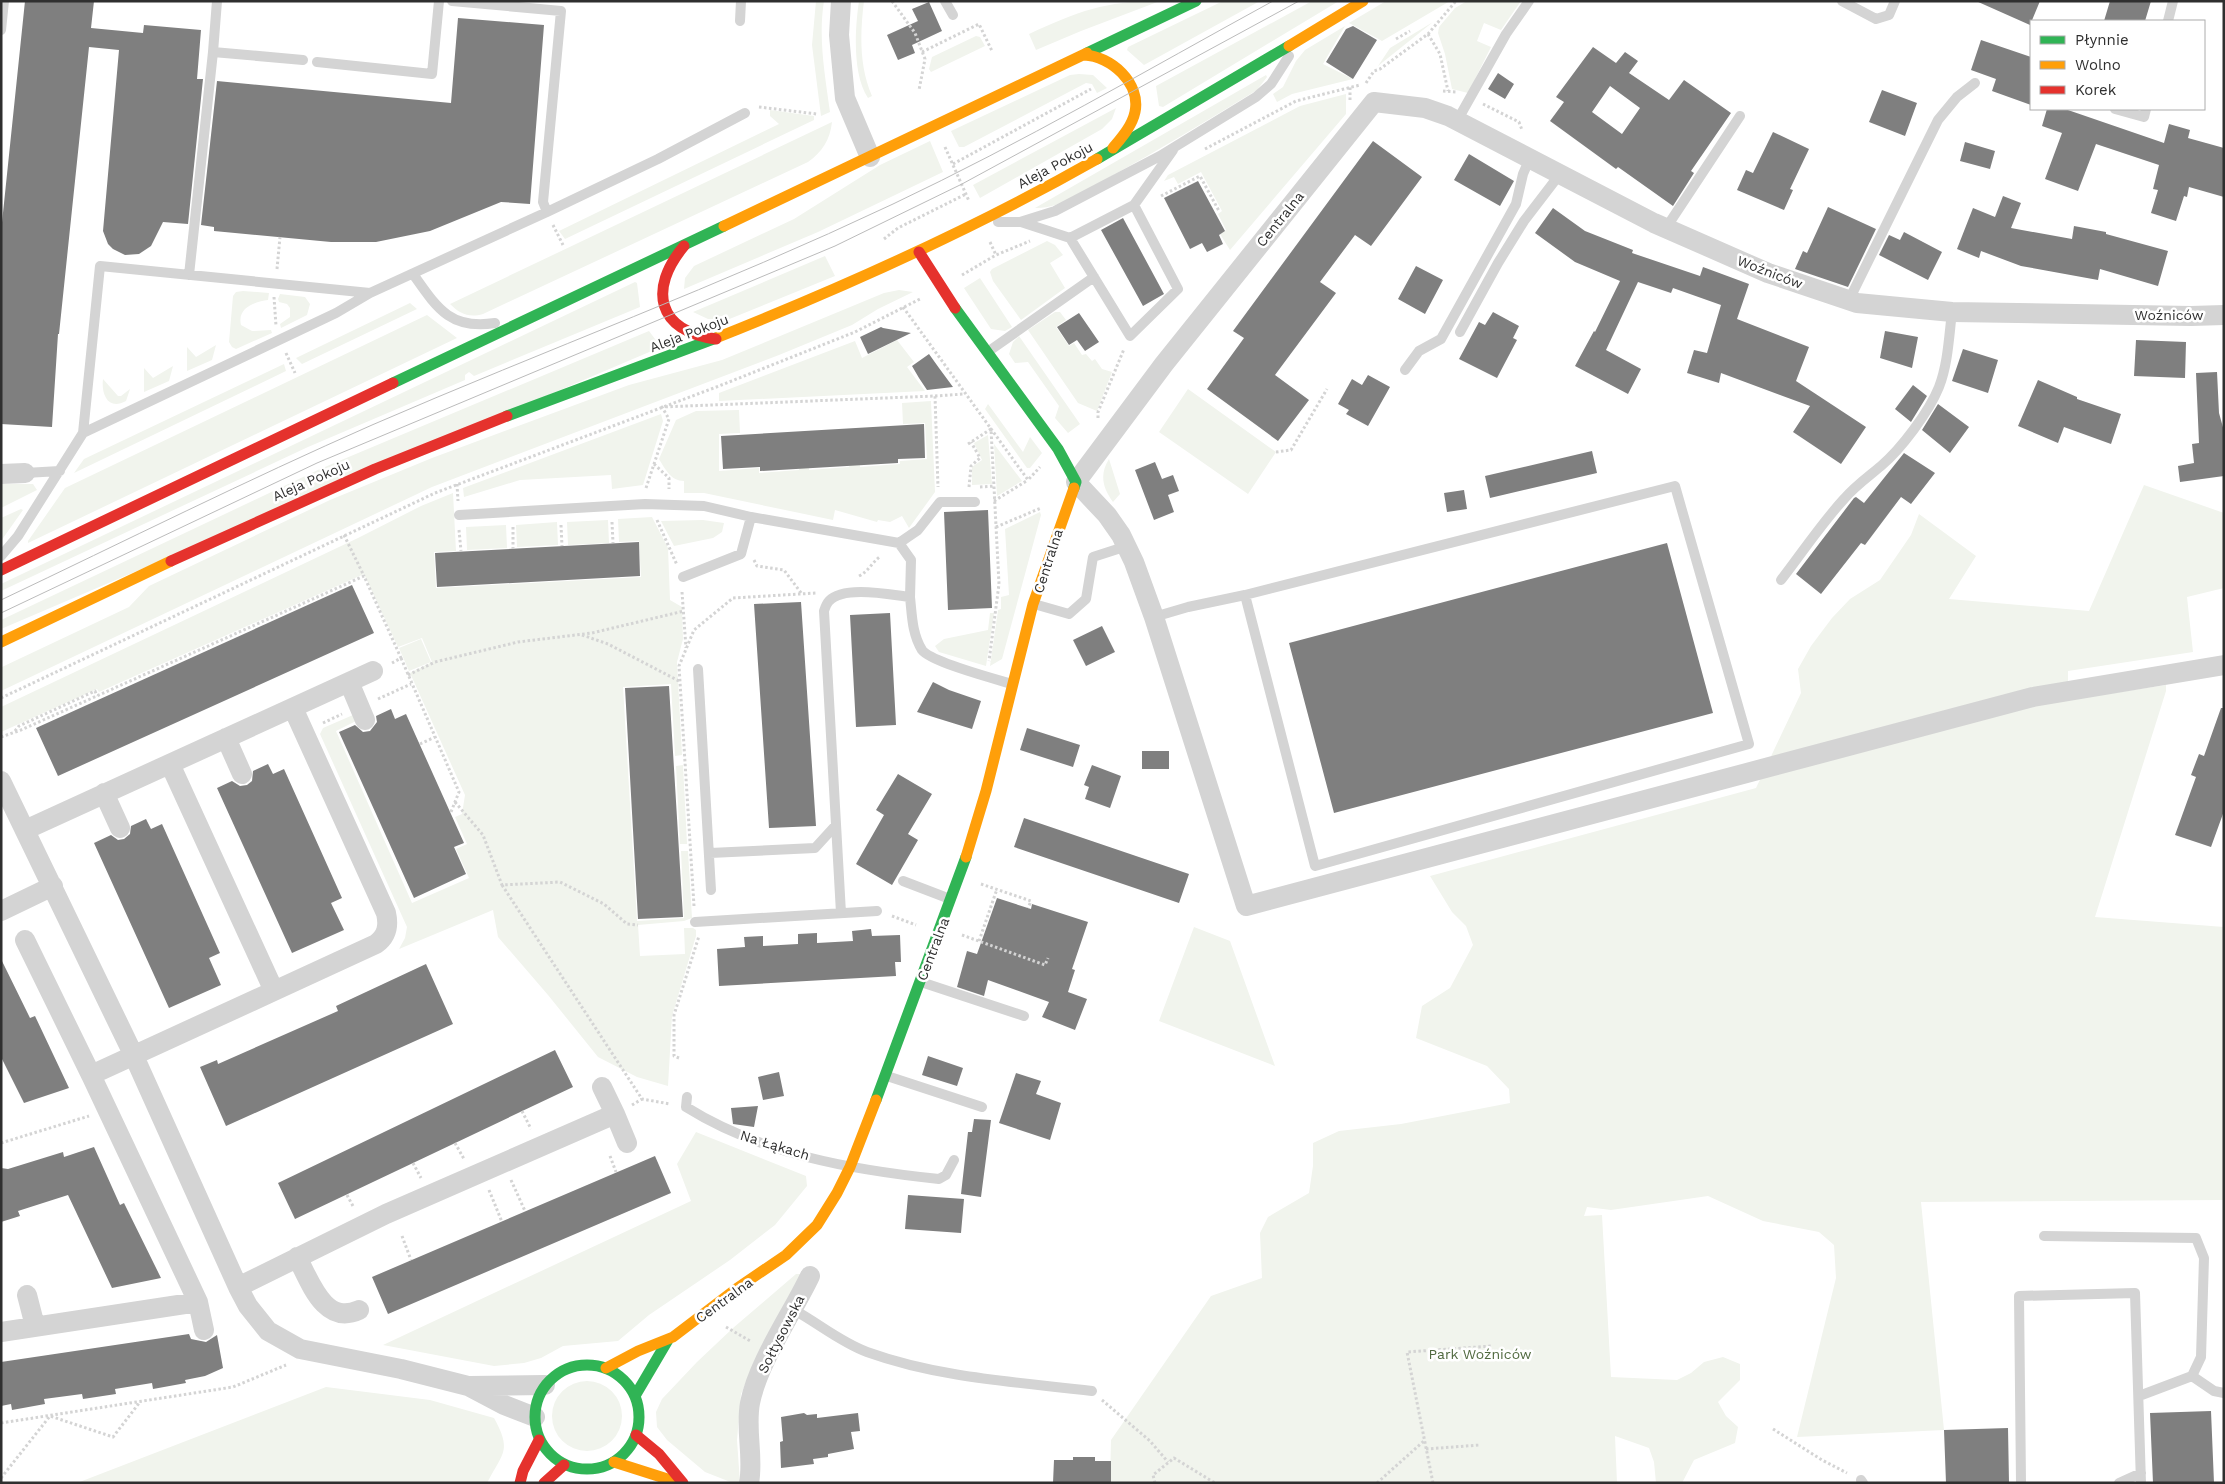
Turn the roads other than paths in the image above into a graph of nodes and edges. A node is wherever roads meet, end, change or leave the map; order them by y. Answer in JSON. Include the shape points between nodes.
{"nodes":[{"id":1,"x":4,"y":1,"type":"edge"},
{"id":2,"x":217,"y":1,"type":"edge"},
{"id":3,"x":439,"y":1,"type":"edge"},
{"id":4,"x":452,"y":1,"type":"edge"},
{"id":5,"x":741,"y":1,"type":"edge"},
{"id":6,"x":841,"y":1,"type":"edge"},
{"id":7,"x":945,"y":1,"type":"edge"},
{"id":8,"x":1196,"y":1,"type":"edge"},
{"id":9,"x":1363,"y":1,"type":"edge"},
{"id":10,"x":1529,"y":1,"type":"edge"},
{"id":11,"x":1842,"y":1,"type":"edge"},
{"id":12,"x":1895,"y":1,"type":"edge"},
{"id":13,"x":2173,"y":1,"type":"edge"},
{"id":14,"x":562,"y":6,"type":"edge"},
{"id":15,"x":952,"y":15,"type":"dead end"},
{"id":16,"x":2168,"y":20,"type":"edge"},
{"id":17,"x":740,"y":21,"type":"dead end"},
{"id":18,"x":1,"y":30,"type":"edge"},
{"id":19,"x":1298,"y":41,"type":"junction"},
{"id":20,"x":213,"y":52,"type":"junction"},
{"id":21,"x":1084,"y":55,"type":"junction"},
{"id":22,"x":303,"y":60,"type":"dead end"},
{"id":23,"x":317,"y":62,"type":"dead end"},
{"id":24,"x":1975,"y":82,"type":"dead end"},
{"id":25,"x":2120,"y":110,"type":"edge"},
{"id":26,"x":2146,"y":110,"type":"edge"},
{"id":27,"x":745,"y":113,"type":"dead end"},
{"id":28,"x":1740,"y":116,"type":"dead end"},
{"id":29,"x":1453,"y":118,"type":"junction"},
{"id":30,"x":1357,"y":123,"type":"joint"},
{"id":31,"x":1176,"y":147,"type":"junction"},
{"id":32,"x":1109,"y":153,"type":"junction"},
{"id":33,"x":870,"y":157,"type":"junction"},
{"id":34,"x":1530,"y":158,"type":"junction"},
{"id":35,"x":1560,"y":174,"type":"junction"},
{"id":36,"x":1135,"y":207,"type":"junction"},
{"id":37,"x":547,"y":212,"type":"junction"},
{"id":38,"x":980,"y":222,"type":"junction"},
{"id":39,"x":1020,"y":222,"type":"junction"},
{"id":40,"x":1666,"y":228,"type":"junction"},
{"id":41,"x":1070,"y":238,"type":"junction"},
{"id":42,"x":685,"y":245,"type":"junction"},
{"id":43,"x":919,"y":252,"type":"junction"},
{"id":44,"x":413,"y":274,"type":"junction"},
{"id":45,"x":189,"y":276,"type":"junction"},
{"id":46,"x":1094,"y":276,"type":"junction"},
{"id":47,"x":370,"y":293,"type":"junction"},
{"id":48,"x":1849,"y":300,"type":"junction"},
{"id":49,"x":1952,"y":312,"type":"junction"},
{"id":50,"x":2224,"y":315,"type":"edge"},
{"id":51,"x":531,"y":318,"type":"junction"},
{"id":52,"x":1460,"y":332,"type":"dead end"},
{"id":53,"x":716,"y":339,"type":"junction"},
{"id":54,"x":987,"y":352,"type":"junction"},
{"id":55,"x":1405,"y":370,"type":"dead end"},
{"id":56,"x":83,"y":433,"type":"junction"},
{"id":57,"x":60,"y":471,"type":"junction"},
{"id":58,"x":25,"y":473,"type":"joint"},
{"id":59,"x":1,"y":474,"type":"edge"},
{"id":60,"x":1076,"y":482,"type":"junction"},
{"id":61,"x":971,"y":502,"type":"road end"},
{"id":62,"x":458,"y":515,"type":"road end"},
{"id":63,"x":751,"y":517,"type":"junction"},
{"id":64,"x":900,"y":543,"type":"junction"},
{"id":65,"x":1128,"y":546,"type":"junction"},
{"id":66,"x":1,"y":556,"type":"edge"},
{"id":67,"x":1,"y":570,"type":"edge"},
{"id":68,"x":683,"y":577,"type":"road end"},
{"id":69,"x":1781,"y":580,"type":"dead end"},
{"id":70,"x":1245,"y":595,"type":"junction"},
{"id":71,"x":910,"y":597,"type":"junction"},
{"id":72,"x":1033,"y":604,"type":"junction"},
{"id":73,"x":1154,"y":617,"type":"junction"},
{"id":74,"x":4,"y":642,"type":"edge"},
{"id":75,"x":2224,"y":665,"type":"edge"},
{"id":76,"x":698,"y":669,"type":"dead end"},
{"id":77,"x":373,"y":671,"type":"road end"},
{"id":78,"x":349,"y":682,"type":"junction"},
{"id":79,"x":1013,"y":684,"type":"junction"},
{"id":80,"x":293,"y":708,"type":"junction"},
{"id":81,"x":365,"y":720,"type":"dead end"},
{"id":82,"x":226,"y":738,"type":"junction"},
{"id":83,"x":170,"y":764,"type":"junction"},
{"id":84,"x":242,"y":774,"type":"dead end"},
{"id":85,"x":1,"y":781,"type":"edge"},
{"id":86,"x":104,"y":794,"type":"junction"},
{"id":87,"x":836,"y":825,"type":"junction"},
{"id":88,"x":120,"y":828,"type":"dead end"},
{"id":89,"x":25,"y":830,"type":"junction"},
{"id":90,"x":710,"y":852,"type":"junction"},
{"id":91,"x":903,"y":881,"type":"dead end"},
{"id":92,"x":53,"y":886,"type":"junction"},
{"id":93,"x":711,"y":890,"type":"dead end"},
{"id":94,"x":951,"y":899,"type":"junction"},
{"id":95,"x":1,"y":911,"type":"edge"},
{"id":96,"x":876,"y":911,"type":"road end"},
{"id":97,"x":841,"y":913,"type":"junction"},
{"id":98,"x":695,"y":922,"type":"road end"},
{"id":99,"x":25,"y":940,"type":"dead end"},
{"id":100,"x":920,"y":982,"type":"junction"},
{"id":101,"x":274,"y":992,"type":"junction"},
{"id":102,"x":1024,"y":1016,"type":"dead end"},
{"id":103,"x":134,"y":1056,"type":"junction"},
{"id":104,"x":91,"y":1075,"type":"junction"},
{"id":105,"x":886,"y":1075,"type":"junction"},
{"id":106,"x":602,"y":1087,"type":"dead end"},
{"id":107,"x":686,"y":1102,"type":"road end"},
{"id":108,"x":982,"y":1107,"type":"dead end"},
{"id":109,"x":615,"y":1114,"type":"junction"},
{"id":110,"x":627,"y":1143,"type":"dead end"},
{"id":111,"x":954,"y":1160,"type":"dead end"},
{"id":112,"x":850,"y":1167,"type":"junction"},
{"id":113,"x":2044,"y":1236,"type":"dead end"},
{"id":114,"x":297,"y":1257,"type":"junction"},
{"id":115,"x":810,"y":1276,"type":"dead end"},
{"id":116,"x":238,"y":1287,"type":"junction"},
{"id":117,"x":27,"y":1295,"type":"dead end"},
{"id":118,"x":198,"y":1302,"type":"junction"},
{"id":119,"x":359,"y":1310,"type":"dead end"},
{"id":120,"x":794,"y":1310,"type":"junction"},
{"id":121,"x":35,"y":1326,"type":"junction"},
{"id":122,"x":204,"y":1330,"type":"dead end"},
{"id":123,"x":1,"y":1332,"type":"edge"},
{"id":124,"x":668,"y":1340,"type":"junction"},
{"id":125,"x":606,"y":1368,"type":"junction"},
{"id":126,"x":2192,"y":1376,"type":"junction"},
{"id":127,"x":545,"y":1385,"type":"junction"},
{"id":128,"x":468,"y":1386,"type":"junction"},
{"id":129,"x":1092,"y":1392,"type":"road end"},
{"id":130,"x":2224,"y":1392,"type":"edge"},
{"id":131,"x":635,"y":1396,"type":"junction"},
{"id":132,"x":2139,"y":1396,"type":"junction"},
{"id":133,"x":534,"y":1417,"type":"junction"},
{"id":134,"x":636,"y":1435,"type":"junction"},
{"id":135,"x":539,"y":1440,"type":"junction"},
{"id":136,"x":614,"y":1462,"type":"junction"},
{"id":137,"x":564,"y":1464,"type":"junction"},
{"id":138,"x":2141,"y":1478,"type":"edge"},
{"id":139,"x":520,"y":1483,"type":"edge"},
{"id":140,"x":544,"y":1483,"type":"edge"},
{"id":141,"x":681,"y":1483,"type":"edge"},
{"id":142,"x":749,"y":1483,"type":"edge"},
{"id":143,"x":2021,"y":1483,"type":"edge"},
{"id":144,"x":2119,"y":1483,"type":"edge"}],
"edges":[{"from":1,"to":18,"type":"lane"},
{"from":2,"to":20,"type":"lane"},
{"from":3,"to":23,"type":"lane","via":[[432,74]]},
{"from":4,"to":14,"type":"lane"},
{"from":5,"to":17,"type":"lane"},
{"from":6,"to":33,"type":"street","via":[[839,35],[845,98]]},
{"from":7,"to":15,"type":"lane"},
{"from":8,"to":21,"type":"main road"},
{"from":9,"to":19,"type":"main road","name":"Aleja Pokoju"},
{"from":10,"to":29,"type":"lane"},
{"from":11,"to":12,"type":"lane","via":[[1876,19],[1889,15]]},
{"from":13,"to":16,"type":"lane"},
{"from":14,"to":37,"type":"lane","via":[[543,202]]},
{"from":19,"to":31,"type":"lane","via":[[1264,91]]},
{"from":19,"to":32,"type":"main road","name":"Aleja Pokoju"},
{"from":20,"to":22,"type":"lane"},
{"from":20,"to":45,"type":"lane"},
{"from":21,"to":32,"type":"main road","via":[[1100,57],[1111,63],[1135,92],[1136,108],[1131,123]]},
{"from":21,"to":33,"type":"main road"},
{"from":24,"to":48,"type":"lane","via":[[1938,120]]},
{"from":25,"to":26,"type":"lane","via":[[2144,117]]},
{"from":27,"to":37,"type":"lane"},
{"from":28,"to":40,"type":"lane"},
{"from":29,"to":30,"type":"street","name":"Woźniców","via":[[1425,108],[1374,102]]},
{"from":29,"to":34,"type":"street","name":"Woźniców"},
{"from":30,"to":60,"type":"street","name":"Centralna","via":[[1164,364]]},
{"from":31,"to":36,"type":"lane"},
{"from":31,"to":39,"type":"lane","via":[[1055,211]]},
{"from":32,"to":38,"type":"main road","name":"Aleja Pokoju"},
{"from":33,"to":42,"type":"main road"},
{"from":34,"to":35,"type":"street","name":"Woźniców"},
{"from":34,"to":55,"type":"lane","via":[[1522,174],[1516,204],[1441,339],[1419,351]]},
{"from":35,"to":40,"type":"street","name":"Woźniców"},
{"from":35,"to":52,"type":"lane","via":[[1513,238]]},
{"from":36,"to":41,"type":"lane"},
{"from":36,"to":46,"type":"lane","via":[[1178,290],[1130,336]]},
{"from":37,"to":44,"type":"lane"},
{"from":38,"to":39,"type":"lane"},
{"from":38,"to":43,"type":"main road","name":"Aleja Pokoju"},
{"from":39,"to":41,"type":"lane"},
{"from":40,"to":48,"type":"street","name":"Woźniców","via":[[1768,273]]},
{"from":41,"to":46,"type":"lane"},
{"from":42,"to":51,"type":"main road"},
{"from":42,"to":53,"type":"main road","via":[[664,273],[664,304],[673,321],[689,334]]},
{"from":43,"to":53,"type":"main road","name":"Aleja Pokoju"},
{"from":43,"to":54,"type":"main road","via":[[954,308]]},
{"from":44,"to":47,"type":"lane"},
{"from":44,"to":51,"type":"lane","via":[[436,306],[456,321],[479,326]]},
{"from":45,"to":47,"type":"lane"},
{"from":45,"to":56,"type":"lane","via":[[100,266]]},
{"from":46,"to":54,"type":"lane"},
{"from":47,"to":56,"type":"lane"},
{"from":48,"to":49,"type":"street","name":"Woźniców"},
{"from":49,"to":50,"type":"street","name":"Woźniców"},
{"from":49,"to":69,"type":"lane","via":[[1944,370],[1930,403],[1893,453],[1844,498]]},
{"from":51,"to":67,"type":"main road"},
{"from":53,"to":74,"type":"main road","name":"Aleja Pokoju","via":[[431,445],[318,492]]},
{"from":54,"to":60,"type":"main road","via":[[1058,449]]},
{"from":56,"to":57,"type":"lane"},
{"from":57,"to":58,"type":"lane"},
{"from":57,"to":66,"type":"lane","via":[[18,536]]},
{"from":58,"to":59,"type":"street"},
{"from":60,"to":65,"type":"street","via":[[1107,515]]},
{"from":60,"to":72,"type":"main road","name":"Centralna"},
{"from":61,"to":64,"type":"lane","via":[[940,502],[918,530]]},
{"from":62,"to":63,"type":"lane","via":[[645,504],[704,506]]},
{"from":63,"to":64,"type":"lane"},
{"from":63,"to":68,"type":"lane","via":[[741,554]]},
{"from":64,"to":71,"type":"lane","via":[[911,560]]},
{"from":65,"to":72,"type":"lane","via":[[1093,557],[1086,599],[1069,614]]},
{"from":65,"to":73,"type":"street"},
{"from":70,"to":70,"type":"lane","via":[[1315,866],[1749,744],[1675,486]]},
{"from":70,"to":73,"type":"lane"},
{"from":71,"to":79,"type":"lane","via":[[914,633],[923,652],[949,665]]},
{"from":71,"to":87,"type":"lane","via":[[864,592],[838,595],[828,601],[824,611]]},
{"from":72,"to":79,"type":"main road","name":"Centralna"},
{"from":73,"to":75,"type":"street","via":[[1246,906],[2033,697]]},
{"from":76,"to":90,"type":"lane"},
{"from":77,"to":78,"type":"street"},
{"from":78,"to":80,"type":"street"},
{"from":78,"to":81,"type":"street"},
{"from":79,"to":94,"type":"main road","name":"Centralna","via":[[979,815]]},
{"from":80,"to":82,"type":"street"},
{"from":80,"to":101,"type":"street","via":[[386,913],[388,927],[383,939],[376,944]]},
{"from":82,"to":83,"type":"street"},
{"from":82,"to":84,"type":"street"},
{"from":83,"to":86,"type":"street"},
{"from":83,"to":101,"type":"street"},
{"from":85,"to":89,"type":"street"},
{"from":86,"to":88,"type":"street"},
{"from":86,"to":89,"type":"street"},
{"from":87,"to":90,"type":"lane","via":[[815,848]]},
{"from":87,"to":97,"type":"lane"},
{"from":89,"to":92,"type":"street"},
{"from":90,"to":93,"type":"lane"},
{"from":91,"to":94,"type":"lane"},
{"from":92,"to":95,"type":"street"},
{"from":92,"to":103,"type":"street"},
{"from":94,"to":100,"type":"main road","name":"Centralna"},
{"from":96,"to":97,"type":"lane"},
{"from":97,"to":98,"type":"lane"},
{"from":99,"to":104,"type":"street"},
{"from":100,"to":102,"type":"lane"},
{"from":100,"to":105,"type":"main road","name":"Centralna"},
{"from":101,"to":103,"type":"street"},
{"from":103,"to":104,"type":"street"},
{"from":103,"to":116,"type":"street"},
{"from":104,"to":118,"type":"street"},
{"from":105,"to":108,"type":"lane"},
{"from":105,"to":112,"type":"main road","name":"Centralna"},
{"from":106,"to":109,"type":"street"},
{"from":107,"to":112,"type":"lane","name":"Na Łąkach","via":[[710,1122],[755,1142]]},
{"from":109,"to":110,"type":"street"},
{"from":109,"to":114,"type":"street","via":[[419,1199]]},
{"from":111,"to":112,"type":"lane","name":"Na Łąkach","via":[[946,1175],[939,1179]]},
{"from":112,"to":124,"type":"main road","name":"Centralna","via":[[826,1212],[796,1248]]},
{"from":113,"to":126,"type":"lane","via":[[2196,1238],[2204,1258],[2201,1356]]},
{"from":114,"to":116,"type":"street"},
{"from":114,"to":119,"type":"street","via":[[323,1304],[344,1314]]},
{"from":115,"to":120,"type":"street","name":"Sołtysowska"},
{"from":116,"to":128,"type":"street","via":[[268,1331],[300,1349]]},
{"from":117,"to":121,"type":"street"},
{"from":118,"to":121,"type":"street"},
{"from":118,"to":122,"type":"street"},
{"from":120,"to":129,"type":"lane","via":[[865,1351],[898,1362],[956,1375]]},
{"from":120,"to":142,"type":"street","name":"Sołtysowska","via":[[770,1353],[750,1402],[747,1432]]},
{"from":121,"to":123,"type":"street"},
{"from":124,"to":125,"type":"main road","name":"Centralna"},
{"from":124,"to":131,"type":"main road","name":"Centralna"},
{"from":125,"to":127,"type":"main road","via":[[583,1364],[566,1368]]},
{"from":125,"to":131,"type":"main road","via":[[623,1379]]},
{"from":126,"to":130,"type":"lane","via":[[2214,1391]]},
{"from":126,"to":132,"type":"lane"},
{"from":127,"to":128,"type":"street"},
{"from":127,"to":133,"type":"main road","via":[[540,1391]]},
{"from":128,"to":133,"type":"street","via":[[504,1406]]},
{"from":131,"to":134,"type":"main road","via":[[640,1418]]},
{"from":132,"to":138,"type":"lane"},
{"from":132,"to":143,"type":"lane","via":[[2136,1293],[2019,1296]]},
{"from":133,"to":135,"type":"main road"},
{"from":134,"to":136,"type":"main road"},
{"from":134,"to":141,"type":"main road","via":[[659,1454]]},
{"from":135,"to":137,"type":"main road"},
{"from":135,"to":139,"type":"main road"},
{"from":136,"to":137,"type":"main road","via":[[598,1468],[581,1469]]},
{"from":136,"to":141,"type":"main road"},
{"from":137,"to":140,"type":"main road"},
{"from":138,"to":144,"type":"lane"}]}
